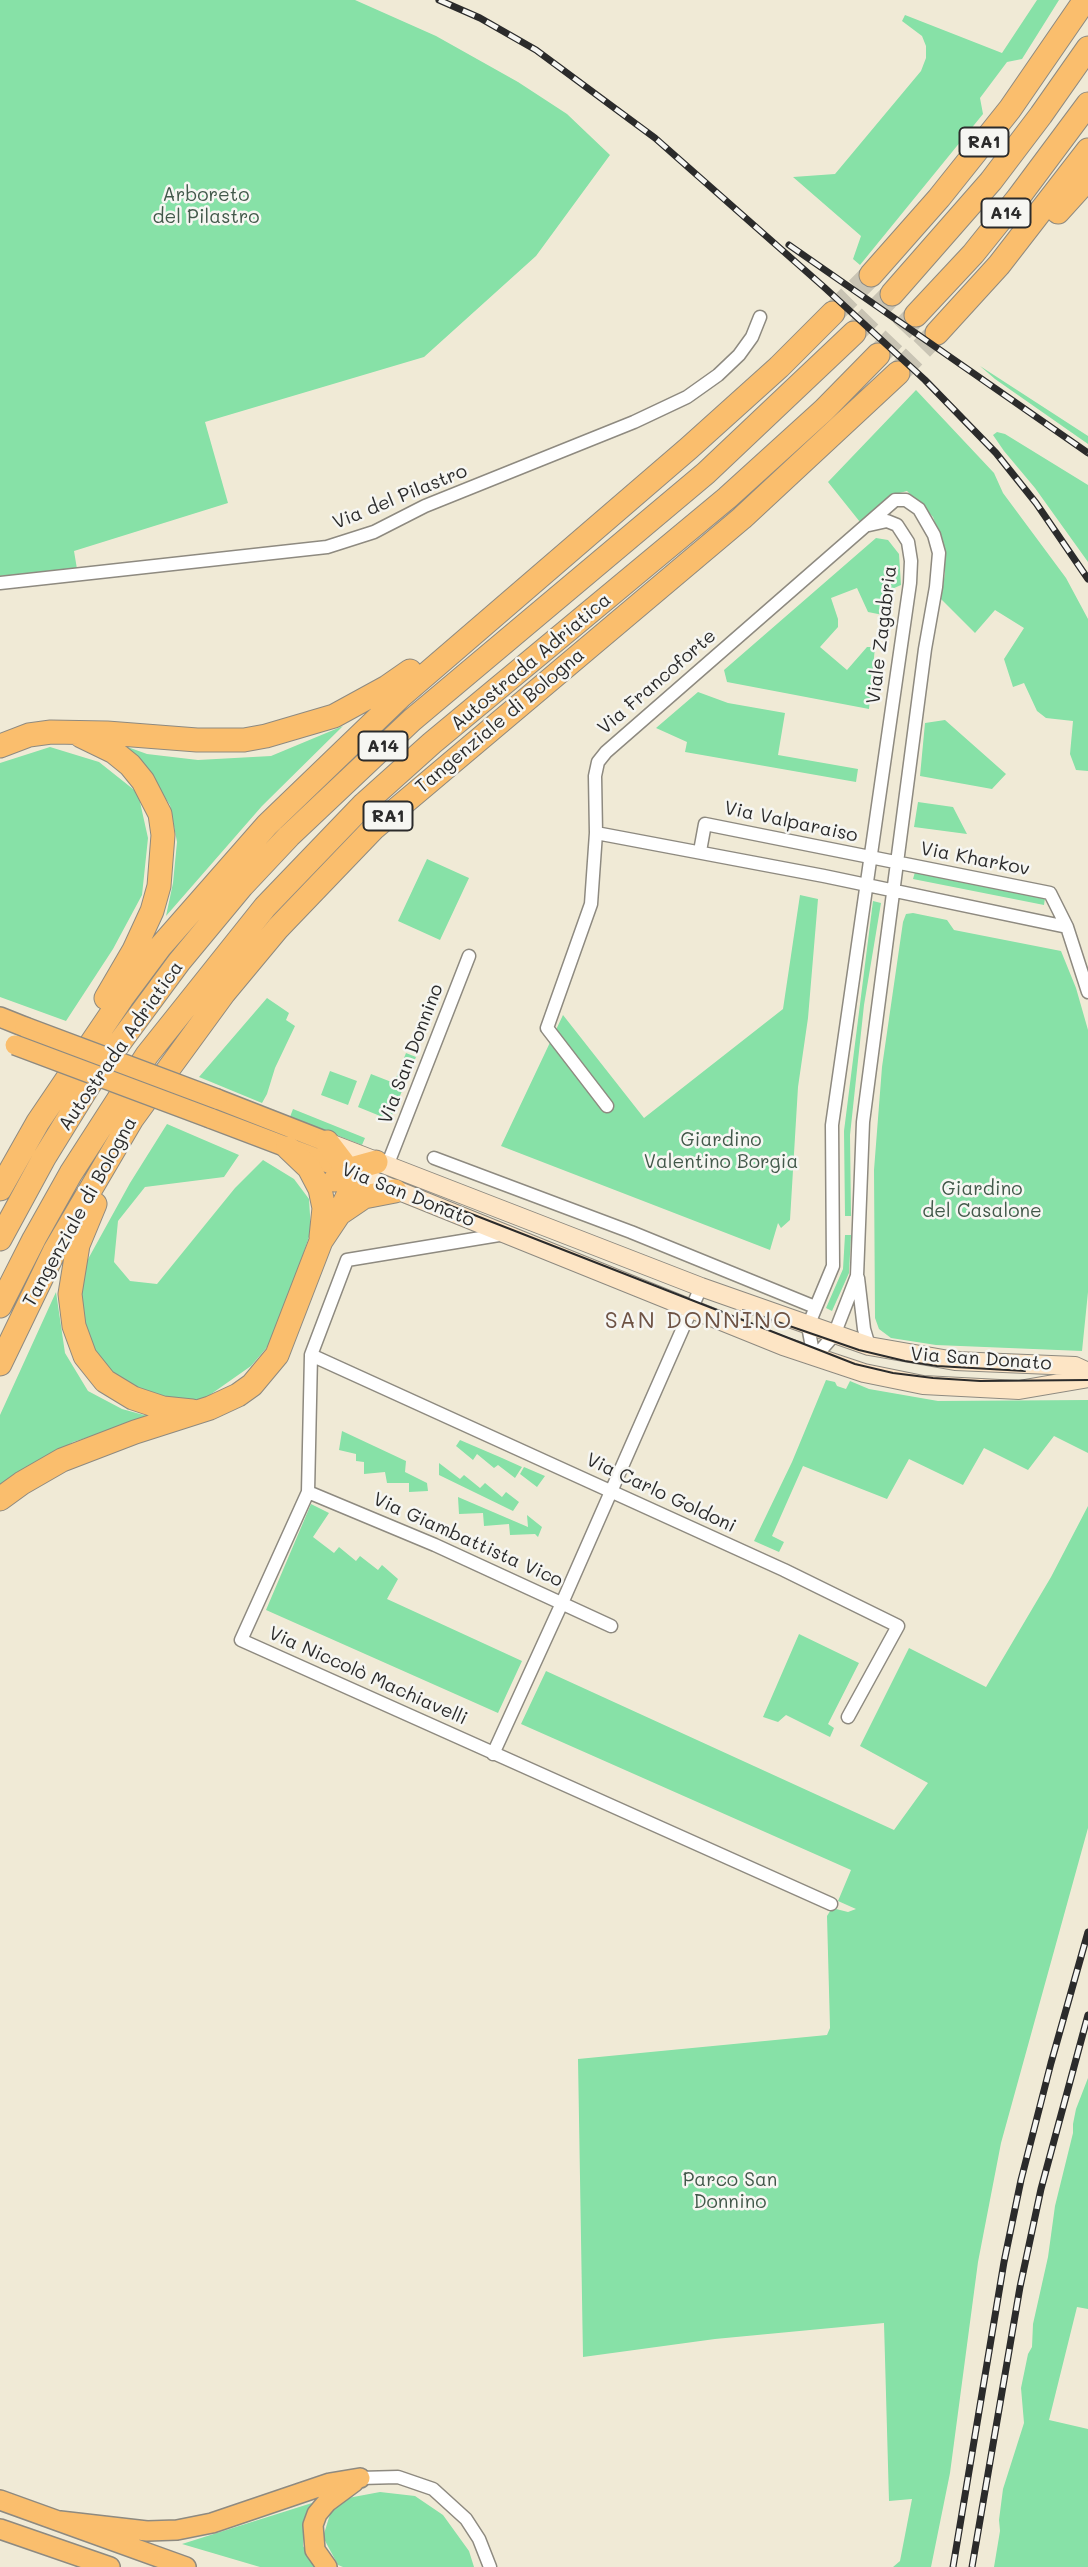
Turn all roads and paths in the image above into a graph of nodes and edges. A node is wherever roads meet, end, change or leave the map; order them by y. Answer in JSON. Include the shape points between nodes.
{"nodes":[{"id":1,"x":1071,"y":0,"type":"edge"},
{"id":2,"x":1085,"y":0,"type":"edge"},
{"id":3,"x":1088,"y":48,"type":"edge"},
{"id":4,"x":1088,"y":104,"type":"edge"},
{"id":5,"x":1088,"y":150,"type":"edge"},
{"id":6,"x":971,"y":159,"type":"junction"},
{"id":7,"x":1088,"y":179,"type":"edge"},
{"id":8,"x":871,"y":275,"type":"tunnel mouth"},
{"id":9,"x":892,"y":294,"type":"tunnel mouth"},
{"id":10,"x":833,"y":313,"type":"tunnel mouth"},
{"id":11,"x":916,"y":315,"type":"tunnel mouth"},
{"id":12,"x":761,"y":317,"type":"dead end"},
{"id":13,"x":854,"y":332,"type":"tunnel mouth"},
{"id":14,"x":878,"y":355,"type":"tunnel mouth"},
{"id":15,"x":898,"y":373,"type":"tunnel mouth"},
{"id":16,"x":866,"y":526,"type":"junction"},
{"id":17,"x":0,"y":583,"type":"edge"},
{"id":18,"x":514,"y":600,"type":"junction"},
{"id":19,"x":72,"y":733,"type":"junction"},
{"id":20,"x":0,"y":746,"type":"edge"},
{"id":21,"x":596,"y":832,"type":"junction"},
{"id":22,"x":700,"y":851,"type":"junction"},
{"id":23,"x":870,"y":858,"type":"junction"},
{"id":24,"x":896,"y":863,"type":"junction"},
{"id":25,"x":866,"y":885,"type":"junction"},
{"id":26,"x":892,"y":890,"type":"junction"},
{"id":27,"x":1067,"y":927,"type":"junction"},
{"id":28,"x":469,"y":956,"type":"dead end"},
{"id":29,"x":1088,"y":992,"type":"edge"},
{"id":30,"x":0,"y":1017,"type":"edge"},
{"id":31,"x":8,"y":1042,"type":"edge"},
{"id":32,"x":181,"y":1049,"type":"junction"},
{"id":33,"x":607,"y":1106,"type":"dead end"},
{"id":34,"x":38,"y":1122,"type":"junction"},
{"id":35,"x":327,"y":1142,"type":"junction"},
{"id":36,"x":288,"y":1147,"type":"junction"},
{"id":37,"x":434,"y":1158,"type":"dead end"},
{"id":38,"x":382,"y":1164,"type":"junction"},
{"id":39,"x":347,"y":1170,"type":"junction"},
{"id":40,"x":0,"y":1189,"type":"edge"},
{"id":41,"x":395,"y":1191,"type":"junction"},
{"id":42,"x":332,"y":1211,"type":"junction"},
{"id":43,"x":506,"y":1234,"type":"junction"},
{"id":44,"x":0,"y":1238,"type":"edge"},
{"id":45,"x":857,"y":1276,"type":"junction"},
{"id":46,"x":701,"y":1287,"type":"junction"},
{"id":47,"x":0,"y":1306,"type":"edge"},
{"id":48,"x":815,"y":1307,"type":"junction"},
{"id":49,"x":692,"y":1309,"type":"junction"},
{"id":50,"x":808,"y":1326,"type":"junction"},
{"id":51,"x":834,"y":1335,"type":"junction"},
{"id":52,"x":869,"y":1346,"type":"junction"},
{"id":53,"x":311,"y":1355,"type":"junction"},
{"id":54,"x":814,"y":1358,"type":"junction"},
{"id":55,"x":0,"y":1364,"type":"edge"},
{"id":56,"x":1088,"y":1372,"type":"edge"},
{"id":57,"x":1088,"y":1378,"type":"edge"},
{"id":58,"x":199,"y":1411,"type":"junction"},
{"id":59,"x":610,"y":1491,"type":"junction"},
{"id":60,"x":308,"y":1492,"type":"junction"},
{"id":61,"x":0,"y":1499,"type":"edge"},
{"id":62,"x":562,"y":1603,"type":"junction"},
{"id":63,"x":611,"y":1626,"type":"dead end"},
{"id":64,"x":848,"y":1717,"type":"dead end"},
{"id":65,"x":493,"y":1754,"type":"junction"},
{"id":66,"x":831,"y":1903,"type":"dead end"},
{"id":67,"x":360,"y":2478,"type":"junction"},
{"id":68,"x":0,"y":2500,"type":"edge"},
{"id":69,"x":60,"y":2521,"type":"junction"},
{"id":70,"x":0,"y":2529,"type":"edge"},
{"id":71,"x":108,"y":2567,"type":"edge"},
{"id":72,"x":186,"y":2567,"type":"edge"},
{"id":73,"x":327,"y":2567,"type":"edge"},
{"id":74,"x":490,"y":2567,"type":"edge"}],
"edges":[{"from":1,"to":6,"type":"highway"},
{"from":2,"to":6,"type":"highway","number":"RA1"},
{"from":3,"to":9,"type":"highway","number":"A14","via":[[990,181]]},
{"from":4,"to":11,"type":"highway","number":"A14","via":[[995,226]]},
{"from":5,"to":7,"type":"highway","via":[[999,265],[941,330]]},
{"from":6,"to":8,"type":"highway","number":"RA1"},
{"from":10,"to":18,"type":"highway","via":[[690,448]]},
{"from":12,"to":17,"type":"street","name":"Via del Pilastro","via":[[739,355],[687,397],[425,506],[374,532],[327,547]]},
{"from":13,"to":44,"type":"highway","name":"Autostrada Adriatica","number":"A14","via":[[705,473],[412,720],[289,836],[187,952],[120,1042],[51,1147]]},
{"from":14,"to":47,"type":"highway","name":"Autostrada Adriatica","number":"A14","via":[[727,498],[364,804],[265,907],[147,1055],[71,1173]]},
{"from":15,"to":32,"type":"highway","name":"Tangenziale di Bologna","number":"RA1","via":[[742,518],[373,829],[251,959]]},
{"from":16,"to":21,"type":"street","name":"Via Francoforte","via":[[597,762]]},
{"from":16,"to":23,"type":"street","name":"Viale Zagabria","via":[[877,521],[897,525],[908,542],[911,561]]},
{"from":16,"to":24,"type":"street","via":[[895,500],[906,500],[927,520],[939,553]]},
{"from":18,"to":19,"type":"highway","via":[[387,687],[334,716],[294,730],[220,741]]},
{"from":18,"to":34,"type":"highway","via":[[401,696],[232,863],[160,947]]},
{"from":19,"to":20,"type":"highway","via":[[29,735]]},
{"from":19,"to":34,"type":"highway","via":[[114,752],[143,781],[160,814],[163,858],[144,929]]},
{"from":21,"to":22,"type":"street"},
{"from":21,"to":33,"type":"street","name":"Via Francoforte","via":[[591,904],[547,1028]]},
{"from":22,"to":23,"type":"street","name":"Via Valparaiso","via":[[705,824]]},
{"from":22,"to":25,"type":"street"},
{"from":23,"to":24,"type":"street","name":"Via Valparaiso"},
{"from":23,"to":25,"type":"street","name":"Viale Zagabria"},
{"from":24,"to":26,"type":"street"},
{"from":24,"to":27,"type":"street","name":"Via Kharkov","via":[[1051,893]]},
{"from":25,"to":26,"type":"street"},
{"from":25,"to":48,"type":"street","name":"Viale Zagabria","via":[[832,1125],[833,1266]]},
{"from":26,"to":27,"type":"street"},
{"from":26,"to":45,"type":"street","via":[[863,1122]]},
{"from":27,"to":29,"type":"street","name":"Via Kharkov"},
{"from":28,"to":38,"type":"street","name":"Via San Donnino"},
{"from":30,"to":35,"type":"main road","name":"Via San Donato","bridge":true},
{"from":31,"to":36,"type":"main road","name":"Via San Donato","bridge":true},
{"from":32,"to":55,"type":"highway","name":"Tangenziale di Bologna","number":"RA1","via":[[94,1181]]},
{"from":32,"to":58,"type":"highway","via":[[94,1205],[78,1245],[70,1294],[79,1343],[105,1381],[146,1404]]},
{"from":34,"to":40,"type":"highway"},
{"from":35,"to":38,"type":"main road","name":"Via San Donato"},
{"from":35,"to":39,"type":"highway"},
{"from":36,"to":39,"type":"main road","name":"Via San Donato"},
{"from":36,"to":42,"type":"highway","via":[[317,1179]]},
{"from":37,"to":48,"type":"street"},
{"from":38,"to":39,"type":"highway"},
{"from":38,"to":46,"type":"main road","name":"Via San Donato"},
{"from":39,"to":41,"type":"main road","name":"Via San Donato"},
{"from":39,"to":42,"type":"highway","via":[[334,1181]]},
{"from":41,"to":42,"type":"highway","via":[[364,1197]]},
{"from":41,"to":43,"type":"main road","name":"Via San Donato"},
{"from":42,"to":58,"type":"highway","via":[[278,1355],[245,1390]]},
{"from":43,"to":49,"type":"main road","name":"Via San Donato"},
{"from":43,"to":53,"type":"street","name":"Via Niccolò Machiavelli","via":[[347,1260]]},
{"from":45,"to":51,"type":"street"},
{"from":45,"to":52,"type":"street"},
{"from":46,"to":49,"type":"street"},
{"from":46,"to":50,"type":"main road","name":"Via San Donato"},
{"from":48,"to":50,"type":"street","name":"Viale Zagabria"},
{"from":49,"to":54,"type":"main road","name":"Via San Donato"},
{"from":49,"to":59,"type":"street"},
{"from":50,"to":51,"type":"main road","name":"Via San Donato"},
{"from":50,"to":54,"type":"street"},
{"from":51,"to":52,"type":"main road","name":"Via San Donato"},
{"from":51,"to":54,"type":"street"},
{"from":52,"to":56,"type":"main road","name":"Via San Donato","via":[[955,1361],[1075,1366]]},
{"from":53,"to":59,"type":"street","name":"Via Carlo Goldoni"},
{"from":53,"to":60,"type":"street","name":"Via Niccolò Machiavelli"},
{"from":54,"to":57,"type":"main road","name":"Via San Donato","via":[[888,1379],[959,1388],[1019,1390]]},
{"from":58,"to":61,"type":"highway","via":[[62,1460]]},
{"from":59,"to":62,"type":"street"},
{"from":59,"to":64,"type":"street","name":"Via Carlo Goldoni","via":[[898,1626]]},
{"from":60,"to":62,"type":"street","name":"Via Giambattista Vico"},
{"from":60,"to":65,"type":"street","name":"Via Niccolò Machiavelli","via":[[241,1640]]},
{"from":62,"to":63,"type":"street","name":"Via Giambattista Vico"},
{"from":62,"to":65,"type":"street"},
{"from":65,"to":66,"type":"street","name":"Via Niccolò Machiavelli"},
{"from":67,"to":69,"type":"main road","via":[[177,2530]]},
{"from":67,"to":73,"type":"main road","via":[[317,2514],[312,2538]]},
{"from":67,"to":74,"type":"street","via":[[398,2477],[433,2488],[466,2519]]},
{"from":68,"to":69,"type":"main road"},
{"from":69,"to":72,"type":"main road"},
{"from":70,"to":71,"type":"main road"}]}
